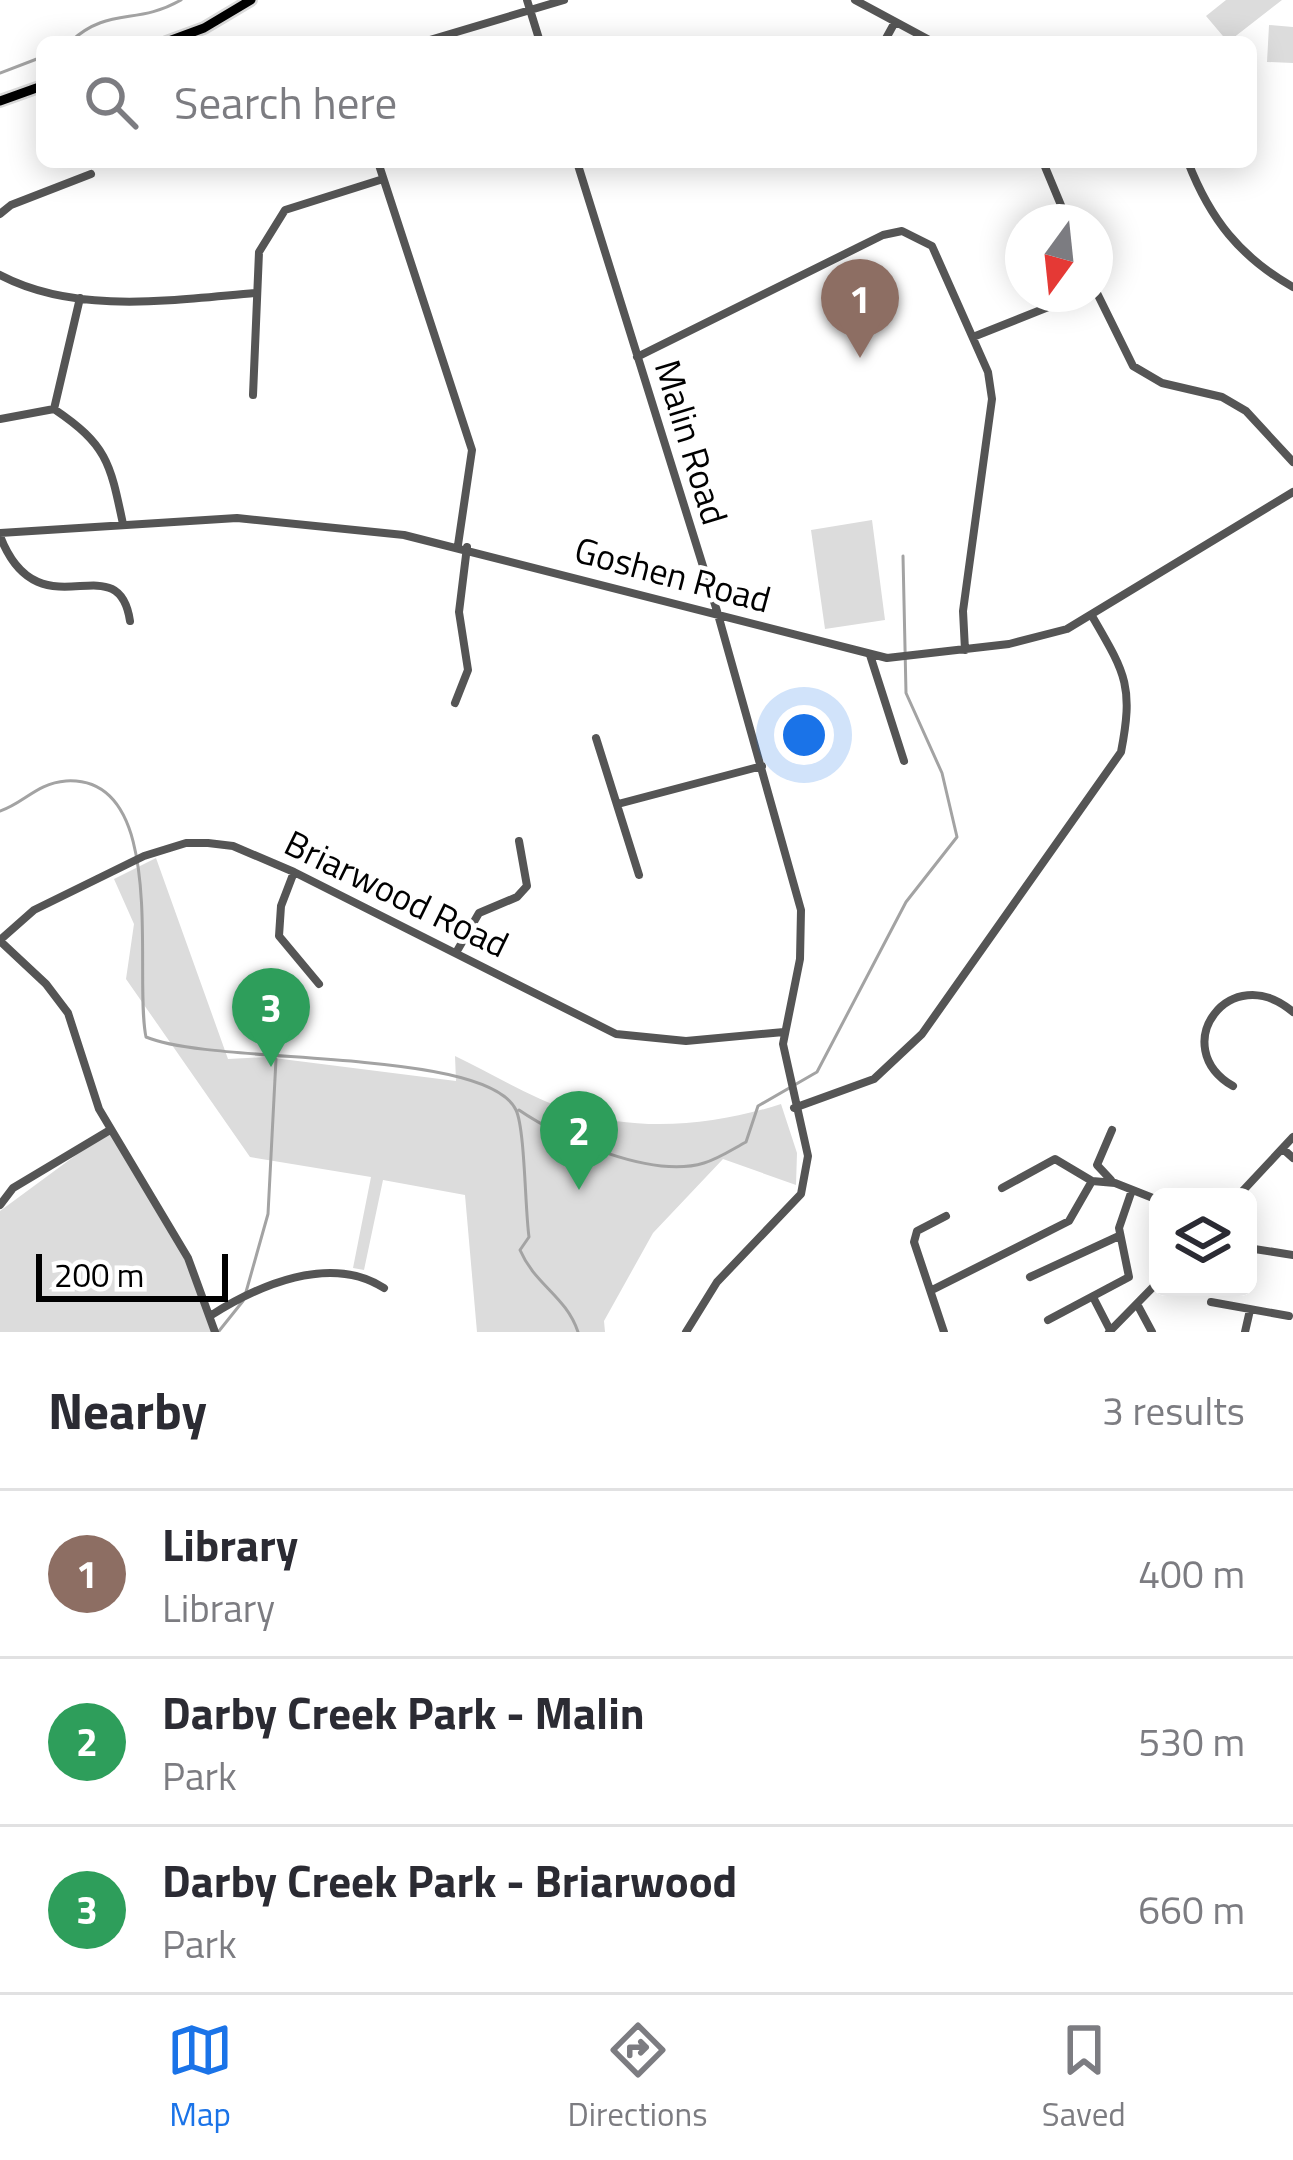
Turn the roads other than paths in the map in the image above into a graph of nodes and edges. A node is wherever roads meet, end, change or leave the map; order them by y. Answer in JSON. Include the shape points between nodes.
{"nodes":[{"id":1,"x":250,"y":0,"type":"edge"},
{"id":2,"x":563,"y":0,"type":"edge"},
{"id":3,"x":855,"y":0,"type":"edge"},
{"id":4,"x":529,"y":5,"type":"edge"},
{"id":5,"x":896,"y":22,"type":"junction"},
{"id":6,"x":182,"y":36,"type":"edge"},
{"id":7,"x":440,"y":36,"type":"edge"},
{"id":8,"x":538,"y":36,"type":"edge"},
{"id":9,"x":888,"y":36,"type":"edge"},
{"id":10,"x":922,"y":36,"type":"edge"},
{"id":11,"x":36,"y":88,"type":"edge"},
{"id":12,"x":0,"y":101,"type":"edge"},
{"id":13,"x":379,"y":168,"type":"edge"},
{"id":14,"x":579,"y":168,"type":"edge"},
{"id":15,"x":1046,"y":168,"type":"edge"},
{"id":16,"x":1191,"y":168,"type":"edge"},
{"id":17,"x":91,"y":174,"type":"dead end"},
{"id":18,"x":380,"y":181,"type":"junction"},
{"id":19,"x":1060,"y":204,"type":"edge"},
{"id":20,"x":0,"y":214,"type":"edge"},
{"id":21,"x":0,"y":275,"type":"edge"},
{"id":22,"x":1293,"y":286,"type":"edge"},
{"id":23,"x":255,"y":293,"type":"junction"},
{"id":24,"x":80,"y":298,"type":"junction"},
{"id":25,"x":1037,"y":312,"type":"edge"},
{"id":26,"x":1106,"y":312,"type":"edge"},
{"id":27,"x":973,"y":338,"type":"junction"},
{"id":28,"x":637,"y":357,"type":"junction"},
{"id":29,"x":253,"y":395,"type":"dead end"},
{"id":30,"x":53,"y":409,"type":"junction"},
{"id":31,"x":0,"y":419,"type":"edge"},
{"id":32,"x":1293,"y":462,"type":"edge"},
{"id":33,"x":1293,"y":492,"type":"edge"},
{"id":34,"x":124,"y":524,"type":"junction"},
{"id":35,"x":0,"y":535,"type":"edge"},
{"id":36,"x":463,"y":546,"type":"junction"},
{"id":37,"x":717,"y":610,"type":"junction"},
{"id":38,"x":1092,"y":616,"type":"junction"},
{"id":39,"x":130,"y":621,"type":"dead end"},
{"id":40,"x":965,"y":650,"type":"junction"},
{"id":41,"x":870,"y":655,"type":"junction"},
{"id":42,"x":454,"y":703,"type":"dead end"},
{"id":43,"x":596,"y":738,"type":"dead end"},
{"id":44,"x":904,"y":761,"type":"dead end"},
{"id":45,"x":762,"y":765,"type":"junction"},
{"id":46,"x":618,"y":804,"type":"junction"},
{"id":47,"x":519,"y":841,"type":"dead end"},
{"id":48,"x":294,"y":872,"type":"junction"},
{"id":49,"x":639,"y":875,"type":"dead end"},
{"id":50,"x":0,"y":940,"type":"edge"},
{"id":51,"x":457,"y":951,"type":"junction"},
{"id":52,"x":319,"y":984,"type":"dead end"},
{"id":53,"x":1293,"y":1012,"type":"edge"},
{"id":54,"x":784,"y":1032,"type":"junction"},
{"id":55,"x":1233,"y":1086,"type":"dead end"},
{"id":56,"x":794,"y":1108,"type":"junction"},
{"id":57,"x":110,"y":1130,"type":"junction"},
{"id":58,"x":1112,"y":1130,"type":"dead end"},
{"id":59,"x":1293,"y":1137,"type":"edge"},
{"id":60,"x":1283,"y":1149,"type":"junction"},
{"id":61,"x":1293,"y":1158,"type":"edge"},
{"id":62,"x":1092,"y":1181,"type":"junction"},
{"id":63,"x":1114,"y":1183,"type":"junction"},
{"id":64,"x":1002,"y":1188,"type":"dead end"},
{"id":65,"x":1246,"y":1188,"type":"edge"},
{"id":66,"x":1132,"y":1190,"type":"junction"},
{"id":67,"x":1149,"y":1197,"type":"edge"},
{"id":68,"x":0,"y":1205,"type":"edge"},
{"id":69,"x":946,"y":1216,"type":"dead end"},
{"id":70,"x":1119,"y":1237,"type":"junction"},
{"id":71,"x":1257,"y":1250,"type":"edge"},
{"id":72,"x":1293,"y":1256,"type":"edge"},
{"id":73,"x":1030,"y":1277,"type":"dead end"},
{"id":74,"x":384,"y":1288,"type":"dead end"},
{"id":75,"x":932,"y":1290,"type":"junction"},
{"id":76,"x":1149,"y":1291,"type":"edge"},
{"id":77,"x":1093,"y":1297,"type":"junction"},
{"id":78,"x":1211,"y":1302,"type":"dead end"},
{"id":79,"x":1137,"y":1304,"type":"junction"},
{"id":80,"x":1250,"y":1309,"type":"junction"},
{"id":81,"x":210,"y":1316,"type":"junction"},
{"id":82,"x":1289,"y":1316,"type":"dead end"},
{"id":83,"x":1048,"y":1320,"type":"dead end"},
{"id":84,"x":1110,"y":1331,"type":"edge"},
{"id":85,"x":215,"y":1332,"type":"edge"},
{"id":86,"x":686,"y":1332,"type":"edge"},
{"id":87,"x":944,"y":1332,"type":"edge"},
{"id":88,"x":1152,"y":1332,"type":"edge"},
{"id":89,"x":1245,"y":1332,"type":"edge"}],
"edges":[{"from":1,"to":6,"type":"main road"},
{"from":2,"to":4,"type":"street"},
{"from":3,"to":5,"type":"street"},
{"from":4,"to":7,"type":"street"},
{"from":4,"to":8,"type":"street"},
{"from":5,"to":9,"type":"street"},
{"from":5,"to":10,"type":"street"},
{"from":11,"to":12,"type":"main road"},
{"from":13,"to":18,"type":"street"},
{"from":14,"to":28,"type":"street","name":"Malin Road"},
{"from":15,"to":19,"type":"street"},
{"from":16,"to":22,"type":"street","via":[[1233,243]]},
{"from":17,"to":20,"type":"street"},
{"from":18,"to":23,"type":"street","via":[[285,210],[259,252]]},
{"from":18,"to":36,"type":"street","via":[[410,250],[472,450]]},
{"from":21,"to":24,"type":"street"},
{"from":23,"to":24,"type":"street","via":[[153,302]]},
{"from":23,"to":29,"type":"street"},
{"from":24,"to":30,"type":"street"},
{"from":25,"to":27,"type":"street"},
{"from":26,"to":32,"type":"street","via":[[1133,366],[1246,411]]},
{"from":27,"to":28,"type":"street","via":[[932,246],[902,231]]},
{"from":27,"to":40,"type":"street","via":[[992,400],[963,611]]},
{"from":28,"to":37,"type":"street","name":"Malin Road"},
{"from":30,"to":31,"type":"street"},
{"from":30,"to":34,"type":"street","via":[[93,435],[110,462]]},
{"from":33,"to":38,"type":"street","name":"Goshen Road"},
{"from":34,"to":35,"type":"street","name":"Goshen Road"},
{"from":34,"to":36,"type":"street","name":"Goshen Road","via":[[253,519]]},
{"from":35,"to":39,"type":"street","via":[[22,577],[40,586],[115,590],[128,603]]},
{"from":36,"to":37,"type":"street","name":"Goshen Road"},
{"from":36,"to":42,"type":"street","via":[[459,612],[468,670]]},
{"from":37,"to":41,"type":"street","name":"Goshen Road"},
{"from":37,"to":45,"type":"street","name":"Malin Road"},
{"from":38,"to":40,"type":"street","name":"Goshen Road","via":[[1041,638]]},
{"from":38,"to":56,"type":"street","via":[[1126,674],[1120,752],[922,1034],[874,1079]]},
{"from":40,"to":41,"type":"street","name":"Goshen Road"},
{"from":41,"to":44,"type":"street"},
{"from":43,"to":46,"type":"street"},
{"from":45,"to":46,"type":"street"},
{"from":45,"to":54,"type":"street","name":"Malin Road","via":[[801,910]]},
{"from":46,"to":49,"type":"street"},
{"from":47,"to":51,"type":"street","via":[[527,886],[479,913]]},
{"from":48,"to":50,"type":"street","name":"Briarwood Road","via":[[233,846],[186,843],[34,910]]},
{"from":48,"to":51,"type":"street","name":"Briarwood Road"},
{"from":48,"to":52,"type":"street","via":[[279,936]]},
{"from":50,"to":57,"type":"street","via":[[63,1004]]},
{"from":51,"to":54,"type":"street","name":"Briarwood Road","via":[[616,1034],[686,1041]]},
{"from":53,"to":55,"type":"street","via":[[1260,994],[1218,1009],[1206,1031],[1206,1056]]},
{"from":54,"to":56,"type":"street","name":"Malin Road"},
{"from":56,"to":86,"type":"street","name":"Malin Road","via":[[808,1156],[801,1194],[717,1282]]},
{"from":57,"to":68,"type":"street","via":[[13,1188]]},
{"from":57,"to":81,"type":"street","via":[[188,1258]]},
{"from":58,"to":63,"type":"street","via":[[1097,1166]]},
{"from":59,"to":60,"type":"street"},
{"from":60,"to":61,"type":"street"},
{"from":60,"to":65,"type":"street"},
{"from":62,"to":63,"type":"street"},
{"from":62,"to":64,"type":"street","via":[[1055,1160]]},
{"from":62,"to":75,"type":"street","via":[[1069,1221]]},
{"from":63,"to":66,"type":"street"},
{"from":66,"to":67,"type":"street"},
{"from":66,"to":70,"type":"street"},
{"from":69,"to":75,"type":"street","via":[[915,1234]]},
{"from":70,"to":73,"type":"street"},
{"from":70,"to":77,"type":"street","via":[[1131,1272]]},
{"from":71,"to":72,"type":"street"},
{"from":74,"to":81,"type":"street","via":[[308,1274]]},
{"from":75,"to":87,"type":"street"},
{"from":76,"to":79,"type":"street"},
{"from":77,"to":83,"type":"street"},
{"from":77,"to":84,"type":"street"},
{"from":78,"to":80,"type":"street"},
{"from":79,"to":84,"type":"street"},
{"from":79,"to":88,"type":"street"},
{"from":80,"to":82,"type":"street"},
{"from":80,"to":89,"type":"street"},
{"from":81,"to":85,"type":"street"}]}
